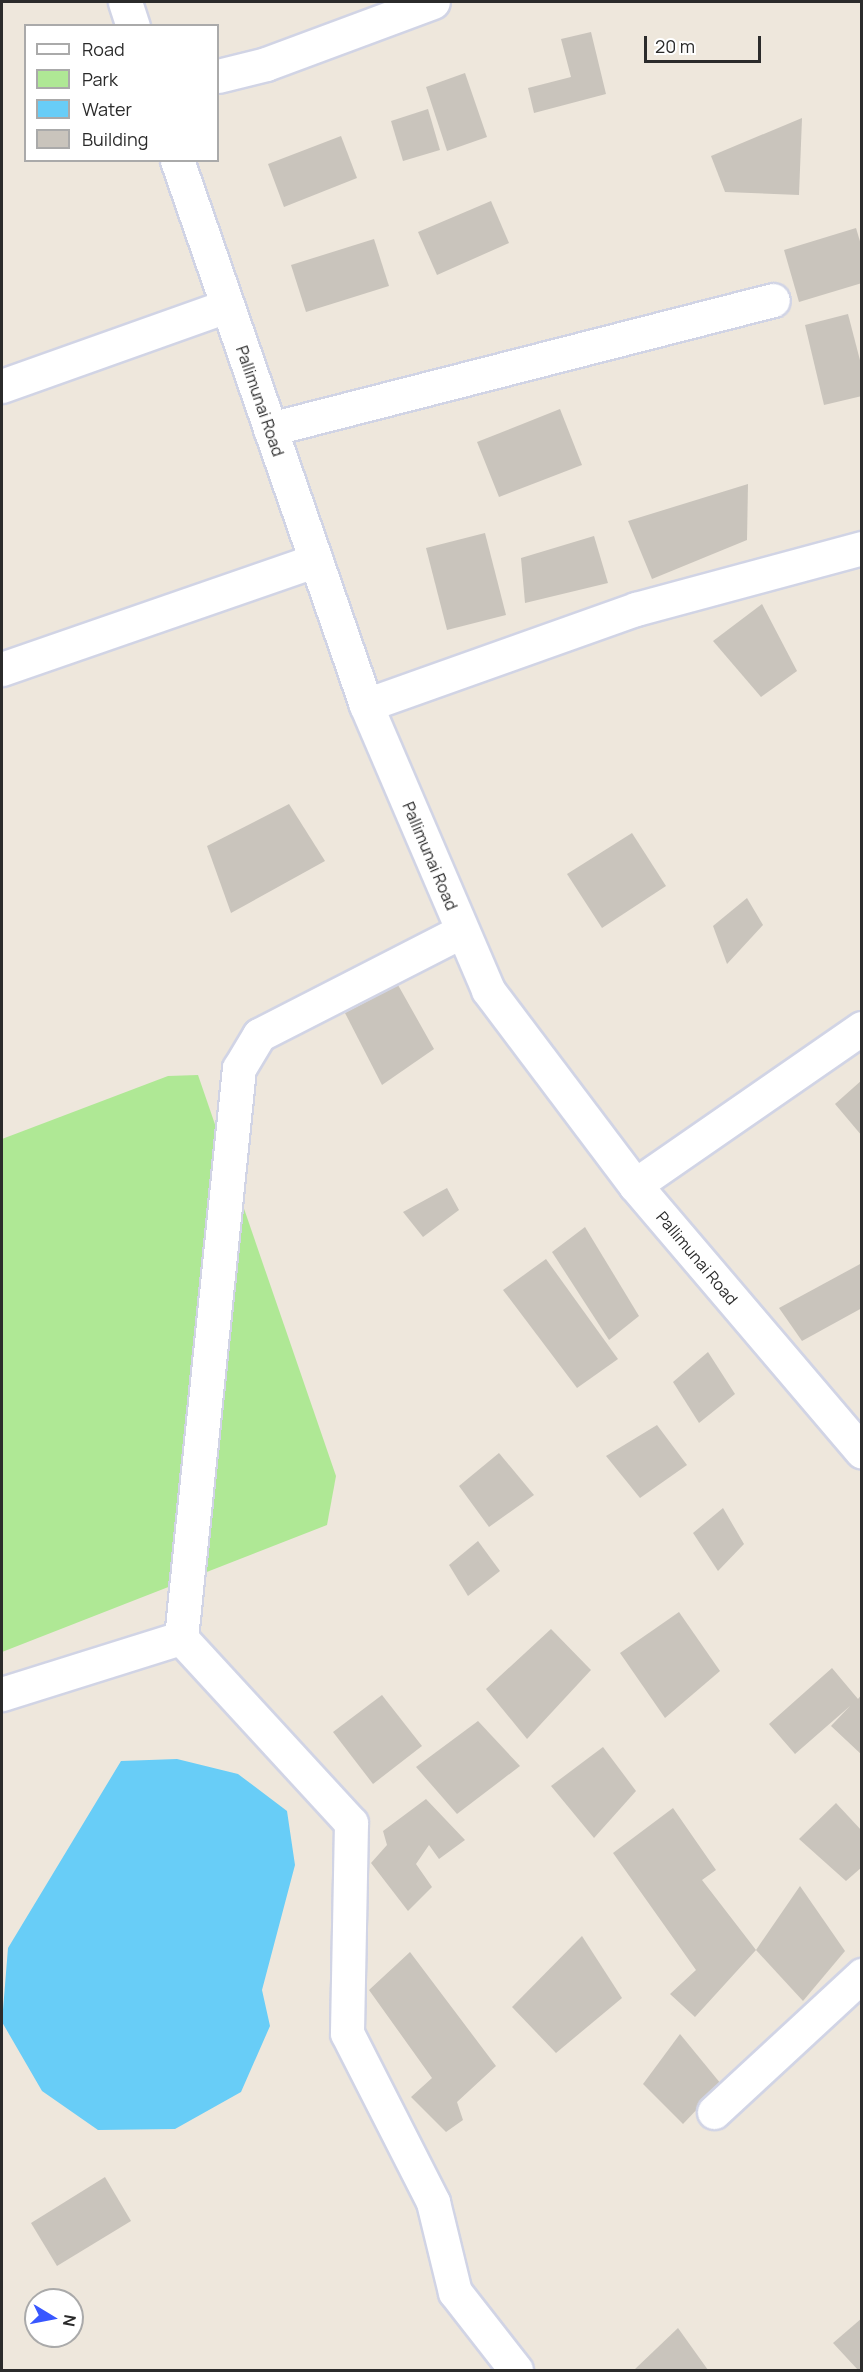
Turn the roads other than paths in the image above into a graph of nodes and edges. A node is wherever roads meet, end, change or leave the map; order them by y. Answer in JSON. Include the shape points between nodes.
{"nodes":[{"id":1,"x":125,"y":2,"type":"edge"},
{"id":2,"x":434,"y":2,"type":"edge"},
{"id":3,"x":132,"y":24,"type":"edge"},
{"id":4,"x":219,"y":76,"type":"edge"},
{"id":5,"x":178,"y":162,"type":"edge"},
{"id":6,"x":773,"y":300,"type":"dead end"},
{"id":7,"x":227,"y":306,"type":"junction"},
{"id":8,"x":2,"y":386,"type":"edge"},
{"id":9,"x":270,"y":429,"type":"junction"},
{"id":10,"x":861,"y":548,"type":"edge"},
{"id":11,"x":316,"y":560,"type":"junction"},
{"id":12,"x":2,"y":669,"type":"edge"},
{"id":13,"x":366,"y":705,"type":"junction"},
{"id":14,"x":462,"y":931,"type":"junction"},
{"id":15,"x":861,"y":1028,"type":"edge"},
{"id":16,"x":635,"y":1185,"type":"junction"},
{"id":17,"x":861,"y":1452,"type":"edge"},
{"id":18,"x":180,"y":1638,"type":"junction"},
{"id":19,"x":2,"y":1694,"type":"edge"},
{"id":20,"x":861,"y":1975,"type":"edge"},
{"id":21,"x":714,"y":2112,"type":"dead end"},
{"id":22,"x":516,"y":2370,"type":"edge"}],
"edges":[{"from":1,"to":3,"type":"street"},
{"from":2,"to":4,"type":"street","via":[[266,64]]},
{"from":5,"to":7,"type":"street","name":"Pallimunai Road"},
{"from":6,"to":9,"type":"street"},
{"from":7,"to":8,"type":"street"},
{"from":7,"to":9,"type":"street","name":"Pallimunai Road"},
{"from":9,"to":11,"type":"street","name":"Pallimunai Road"},
{"from":10,"to":13,"type":"street","via":[[636,609]]},
{"from":11,"to":12,"type":"street"},
{"from":11,"to":13,"type":"street","name":"Pallimunai Road"},
{"from":13,"to":14,"type":"street","name":"Pallimunai Road"},
{"from":14,"to":16,"type":"street","name":"Pallimunai Road","via":[[488,990]]},
{"from":14,"to":18,"type":"street","via":[[259,1035],[239,1068]]},
{"from":15,"to":16,"type":"street"},
{"from":16,"to":17,"type":"street","name":"Pallimunai Road"},
{"from":18,"to":19,"type":"street"},
{"from":18,"to":22,"type":"street","via":[[351,1823],[347,2033],[433,2202],[455,2292]]},
{"from":20,"to":21,"type":"street"}]}
